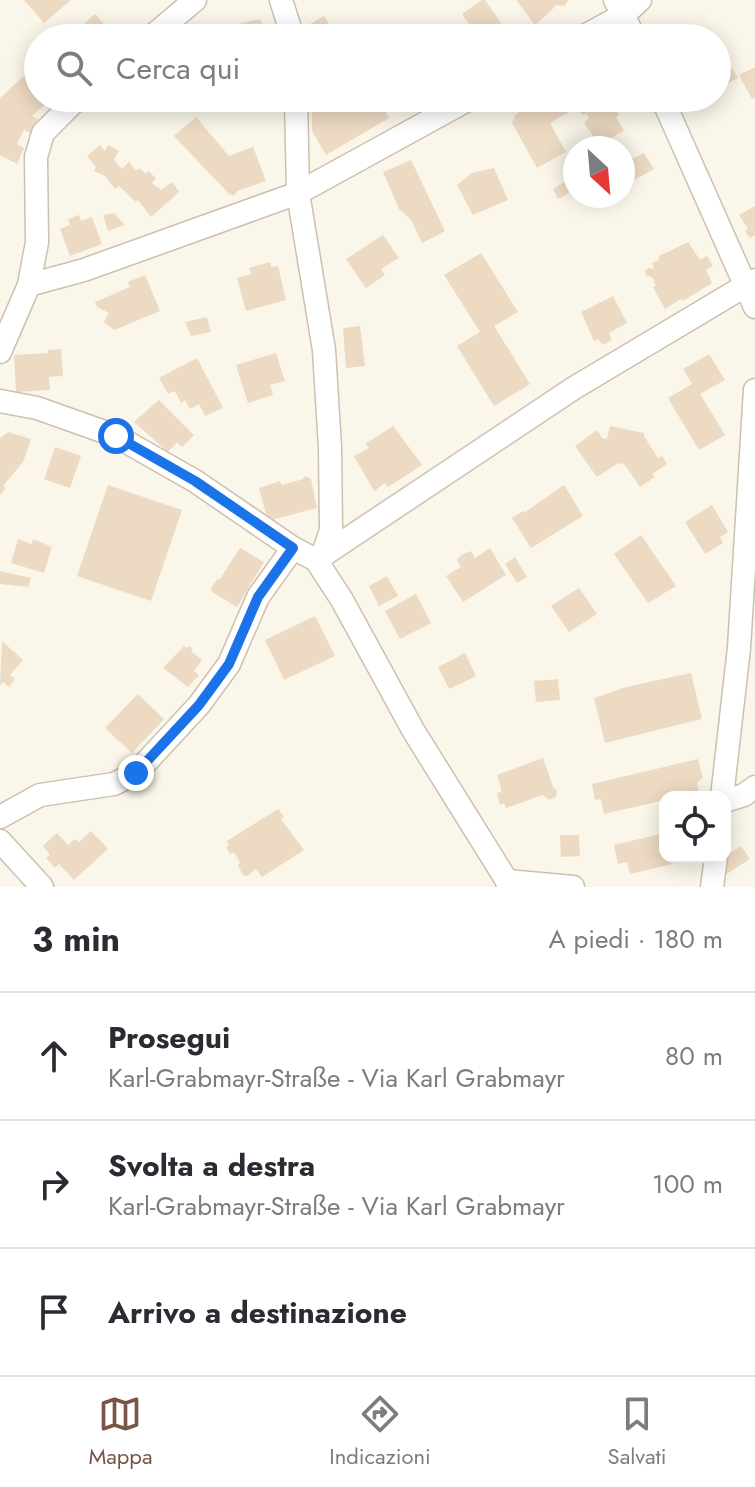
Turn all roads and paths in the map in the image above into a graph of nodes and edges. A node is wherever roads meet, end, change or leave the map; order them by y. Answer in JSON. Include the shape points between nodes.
{"nodes":[{"id":1,"x":195,"y":0,"type":"edge"},
{"id":2,"x":281,"y":0,"type":"edge"},
{"id":3,"x":627,"y":5,"type":"edge"},
{"id":4,"x":167,"y":24,"type":"edge"},
{"id":5,"x":289,"y":24,"type":"edge"},
{"id":6,"x":601,"y":24,"type":"edge"},
{"id":7,"x":64,"y":112,"type":"edge"},
{"id":8,"x":296,"y":112,"type":"edge"},
{"id":9,"x":446,"y":112,"type":"edge"},
{"id":10,"x":669,"y":112,"type":"edge"},
{"id":11,"x":298,"y":193,"type":"junction"},
{"id":12,"x":29,"y":285,"type":"junction"},
{"id":13,"x":752,"y":291,"type":"edge"},
{"id":14,"x":0,"y":352,"type":"edge"},
{"id":15,"x":755,"y":390,"type":"edge"},
{"id":16,"x":0,"y":401,"type":"edge"},
{"id":17,"x":293,"y":548,"type":"junction"},
{"id":18,"x":316,"y":560,"type":"junction"},
{"id":19,"x":755,"y":787,"type":"edge"},
{"id":20,"x":725,"y":791,"type":"edge"},
{"id":21,"x":731,"y":798,"type":"edge"},
{"id":22,"x":0,"y":817,"type":"edge"},
{"id":23,"x":0,"y":841,"type":"edge"},
{"id":24,"x":715,"y":863,"type":"edge"},
{"id":25,"x":508,"y":884,"type":"edge"},
{"id":26,"x":42,"y":887,"type":"edge"},
{"id":27,"x":573,"y":887,"type":"edge"},
{"id":28,"x":712,"y":887,"type":"edge"}],
"edges":[{"from":1,"to":4,"type":"street"},
{"from":2,"to":5,"type":"street"},
{"from":3,"to":6,"type":"street"},
{"from":7,"to":12,"type":"street","via":[[43,133],[36,157],[37,242]]},
{"from":8,"to":11,"type":"street"},
{"from":9,"to":11,"type":"street"},
{"from":10,"to":13,"type":"street"},
{"from":11,"to":12,"type":"street"},
{"from":11,"to":18,"type":"street","via":[[324,350],[330,448],[331,530]]},
{"from":12,"to":14,"type":"street"},
{"from":13,"to":18,"type":"street","via":[[574,388]]},
{"from":15,"to":20,"type":"street"},
{"from":16,"to":17,"type":"street","via":[[116,436],[195,481]]},
{"from":17,"to":18,"type":"street"},
{"from":17,"to":22,"type":"street","via":[[258,597],[229,664],[136,773],[114,784],[40,795]]},
{"from":18,"to":25,"type":"street"},
{"from":19,"to":21,"type":"street"},
{"from":23,"to":26,"type":"street"},
{"from":24,"to":28,"type":"street"},
{"from":25,"to":27,"type":"street"}]}
